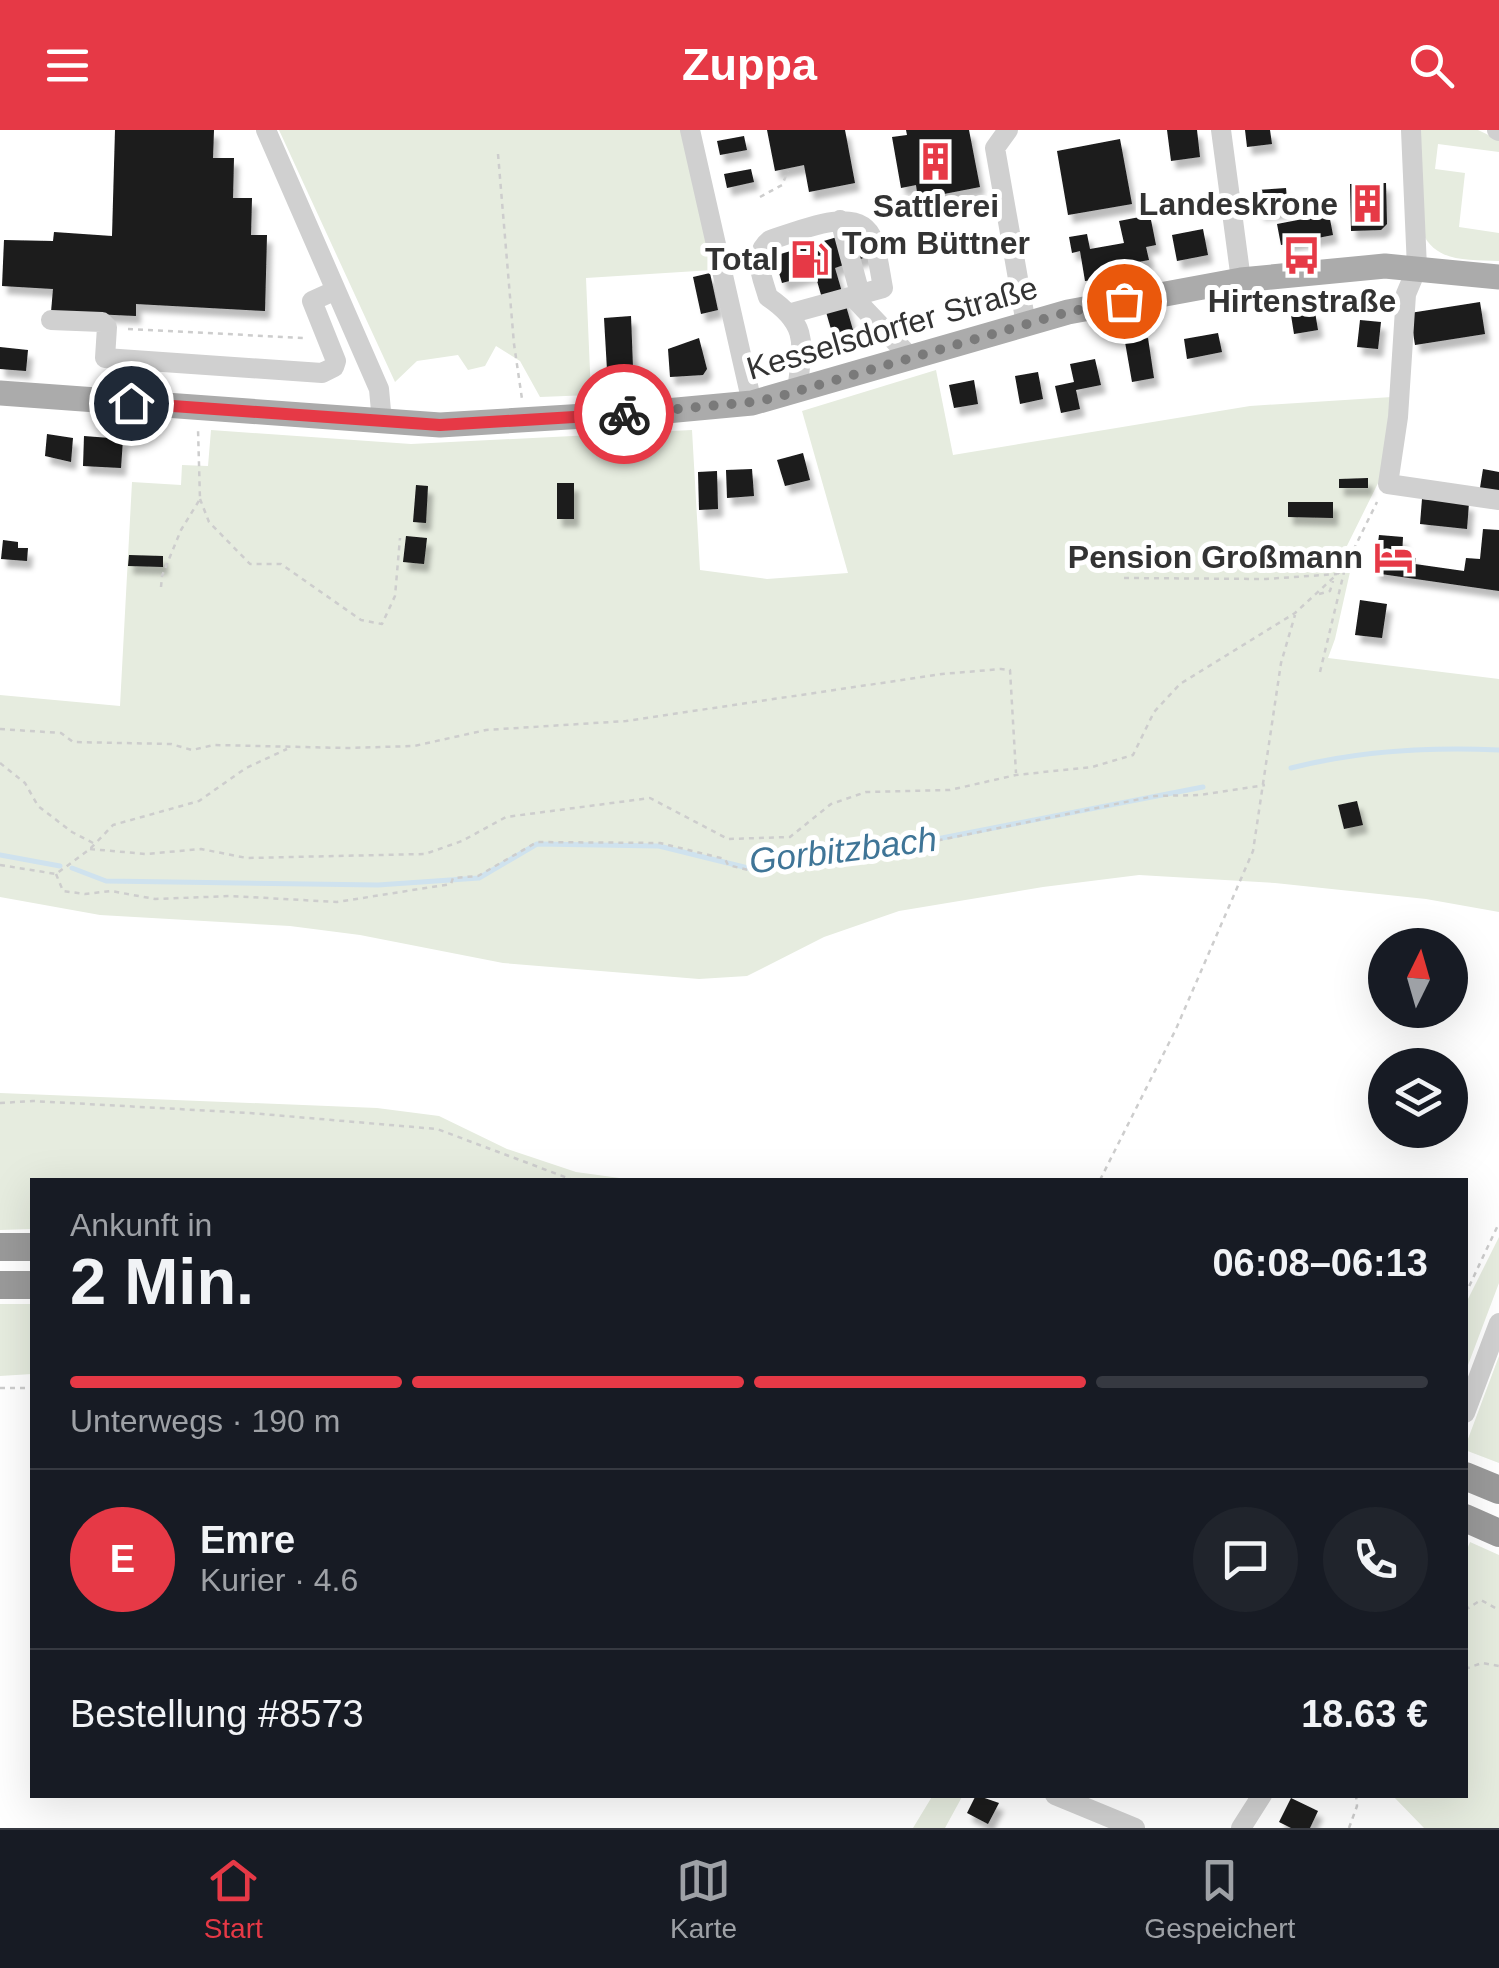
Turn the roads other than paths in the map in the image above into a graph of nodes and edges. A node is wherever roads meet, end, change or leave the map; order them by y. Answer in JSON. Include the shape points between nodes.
{"nodes":[{"id":1,"x":266,"y":130,"type":"edge"},
{"id":2,"x":690,"y":130,"type":"edge"},
{"id":3,"x":1008,"y":130,"type":"edge"},
{"id":4,"x":1221,"y":130,"type":"edge"},
{"id":5,"x":1410,"y":130,"type":"edge"},
{"id":6,"x":1417,"y":268,"type":"junction"},
{"id":7,"x":1499,"y":277,"type":"edge"},
{"id":8,"x":1241,"y":280,"type":"junction"},
{"id":9,"x":334,"y":291,"type":"junction"},
{"id":10,"x":862,"y":294,"type":"junction"},
{"id":11,"x":792,"y":313,"type":"junction"},
{"id":12,"x":52,"y":320,"type":"dead end"},
{"id":13,"x":1026,"y":324,"type":"junction"},
{"id":14,"x":910,"y":358,"type":"junction"},
{"id":15,"x":797,"y":392,"type":"junction"},
{"id":16,"x":0,"y":394,"type":"edge"},
{"id":17,"x":752,"y":402,"type":"junction"},
{"id":18,"x":382,"y":422,"type":"junction"},
{"id":19,"x":1499,"y":500,"type":"edge"},
{"id":20,"x":30,"y":1246,"type":"edge"},
{"id":21,"x":0,"y":1247,"type":"edge"},
{"id":22,"x":30,"y":1284,"type":"edge"},
{"id":23,"x":0,"y":1285,"type":"edge"},
{"id":24,"x":1499,"y":1323,"type":"edge"},
{"id":25,"x":1468,"y":1405,"type":"edge"},
{"id":26,"x":1468,"y":1477,"type":"edge"},
{"id":27,"x":1496,"y":1488,"type":"edge"},
{"id":28,"x":1062,"y":1798,"type":"edge"},
{"id":29,"x":1260,"y":1798,"type":"edge"},
{"id":30,"x":1135,"y":1828,"type":"edge"},
{"id":31,"x":1242,"y":1828,"type":"edge"}],
"edges":[{"from":1,"to":9,"type":"street"},
{"from":2,"to":17,"type":"street"},
{"from":3,"to":13,"type":"street","via":[[996,148]]},
{"from":4,"to":8,"type":"street"},
{"from":5,"to":6,"type":"street"},
{"from":6,"to":7,"type":"main road","name":"Kesselsdorfer Straße"},
{"from":6,"to":8,"type":"main road","name":"Kesselsdorfer Straße"},
{"from":6,"to":19,"type":"street","via":[[1406,294],[1388,484]]},
{"from":8,"to":13,"type":"main road","name":"Kesselsdorfer Straße"},
{"from":9,"to":12,"type":"street","via":[[312,302],[336,361],[322,373],[106,358],[102,322]]},
{"from":9,"to":18,"type":"street","via":[[379,390]]},
{"from":10,"to":11,"type":"street"},
{"from":10,"to":11,"type":"street","via":[[884,288],[872,237],[862,224],[847,220],[770,240],[758,260],[768,297]]},
{"from":10,"to":14,"type":"street"},
{"from":11,"to":15,"type":"street","via":[[802,342]]},
{"from":13,"to":14,"type":"main road","name":"Kesselsdorfer Straße"},
{"from":14,"to":15,"type":"main road","name":"Kesselsdorfer Straße"},
{"from":15,"to":17,"type":"main road","name":"Kesselsdorfer Straße"},
{"from":16,"to":18,"type":"main road","name":"Kesselsdorfer Straße"},
{"from":17,"to":18,"type":"main road","name":"Kesselsdorfer Straße","via":[[440,425]]},
{"from":20,"to":21,"type":"highway"},
{"from":22,"to":23,"type":"highway"},
{"from":24,"to":25,"type":"street"},
{"from":26,"to":27,"type":"highway"},
{"from":28,"to":30,"type":"street"},
{"from":29,"to":31,"type":"street"}]}
